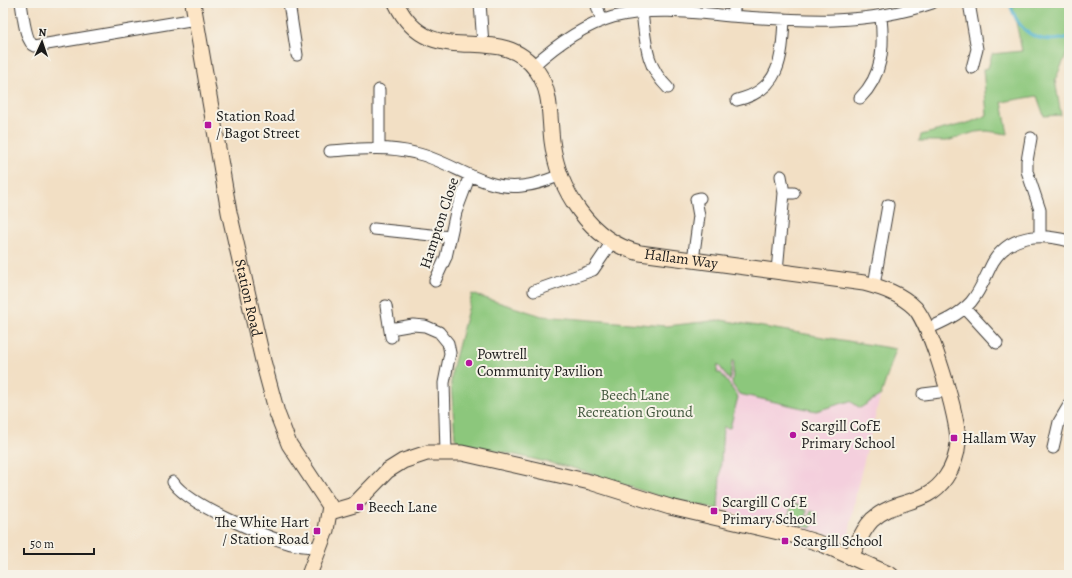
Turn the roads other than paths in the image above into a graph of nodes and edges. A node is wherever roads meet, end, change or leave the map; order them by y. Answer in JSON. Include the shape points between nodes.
{"nodes":[{"id":1,"x":21,"y":3,"type":"edge"},
{"id":2,"x":193,"y":3,"type":"edge"},
{"id":3,"x":289,"y":3,"type":"edge"},
{"id":4,"x":396,"y":3,"type":"edge"},
{"id":5,"x":480,"y":3,"type":"edge"},
{"id":6,"x":596,"y":3,"type":"edge"},
{"id":7,"x":735,"y":3,"type":"edge"},
{"id":8,"x":932,"y":3,"type":"edge"},
{"id":9,"x":969,"y":3,"type":"edge"},
{"id":10,"x":642,"y":12,"type":"junction"},
{"id":11,"x":733,"y":16,"type":"junction"},
{"id":12,"x":881,"y":17,"type":"junction"},
{"id":13,"x":196,"y":19,"type":"junction"},
{"id":14,"x":784,"y":19,"type":"junction"},
{"id":15,"x":602,"y":21,"type":"junction"},
{"id":16,"x":483,"y":44,"type":"junction"},
{"id":17,"x":297,"y":55,"type":"dead end"},
{"id":18,"x":977,"y":62,"type":"dead end"},
{"id":19,"x":533,"y":66,"type":"junction"},
{"id":20,"x":661,"y":85,"type":"dead end"},
{"id":21,"x":379,"y":90,"type":"dead end"},
{"id":22,"x":867,"y":94,"type":"dead end"},
{"id":23,"x":743,"y":101,"type":"dead end"},
{"id":24,"x":1031,"y":138,"type":"dead end"},
{"id":25,"x":379,"y":148,"type":"junction"},
{"id":26,"x":330,"y":151,"type":"dead end"},
{"id":27,"x":470,"y":175,"type":"junction"},
{"id":28,"x":560,"y":175,"type":"junction"},
{"id":29,"x":780,"y":176,"type":"dead end"},
{"id":30,"x":700,"y":198,"type":"dead end"},
{"id":31,"x":888,"y":206,"type":"dead end"},
{"id":32,"x":374,"y":229,"type":"dead end"},
{"id":33,"x":1040,"y":236,"type":"junction"},
{"id":34,"x":450,"y":237,"type":"junction"},
{"id":35,"x":1069,"y":241,"type":"edge"},
{"id":36,"x":612,"y":242,"type":"junction"},
{"id":37,"x":693,"y":260,"type":"junction"},
{"id":38,"x":777,"y":270,"type":"junction"},
{"id":39,"x":435,"y":281,"type":"dead end"},
{"id":40,"x":874,"y":285,"type":"junction"},
{"id":41,"x":534,"y":291,"type":"dead end"},
{"id":42,"x":386,"y":306,"type":"dead end"},
{"id":43,"x":964,"y":308,"type":"junction"},
{"id":44,"x":927,"y":328,"type":"junction"},
{"id":45,"x":997,"y":343,"type":"dead end"},
{"id":46,"x":948,"y":391,"type":"junction"},
{"id":47,"x":922,"y":394,"type":"dead end"},
{"id":48,"x":1069,"y":405,"type":"edge"},
{"id":49,"x":1057,"y":443,"type":"dead end"},
{"id":50,"x":446,"y":452,"type":"junction"},
{"id":51,"x":173,"y":482,"type":"dead end"},
{"id":52,"x":330,"y":512,"type":"junction"},
{"id":53,"x":319,"y":548,"type":"junction"},
{"id":54,"x":852,"y":557,"type":"junction"},
{"id":55,"x":309,"y":575,"type":"edge"},
{"id":56,"x":891,"y":575,"type":"edge"}],
"edges":[{"from":1,"to":13,"type":"street","via":[[28,40],[32,45],[38,46]]},
{"from":2,"to":13,"type":"street","name":"Station Road"},
{"from":3,"to":17,"type":"street"},
{"from":4,"to":16,"type":"street","name":"Hallam Way","via":[[413,26],[429,38],[456,45]]},
{"from":5,"to":16,"type":"street"},
{"from":6,"to":15,"type":"street"},
{"from":7,"to":11,"type":"street"},
{"from":8,"to":12,"type":"street"},
{"from":9,"to":18,"type":"street"},
{"from":10,"to":11,"type":"street","via":[[666,11]]},
{"from":10,"to":15,"type":"street"},
{"from":10,"to":20,"type":"street","via":[[648,57]]},
{"from":11,"to":14,"type":"street"},
{"from":12,"to":14,"type":"street","via":[[835,21]]},
{"from":12,"to":22,"type":"street","via":[[881,60]]},
{"from":13,"to":52,"type":"street","name":"Station Road","via":[[229,212],[268,383],[284,433],[302,465],[328,502]]},
{"from":14,"to":23,"type":"street","via":[[782,55],[776,72],[764,87]]},
{"from":15,"to":19,"type":"street","via":[[573,34]]},
{"from":16,"to":19,"type":"street","name":"Hallam Way","via":[[514,52]]},
{"from":19,"to":28,"type":"street","name":"Hallam Way","via":[[542,78],[547,94],[553,148]]},
{"from":21,"to":25,"type":"street"},
{"from":24,"to":33,"type":"street","via":[[1023,156],[1040,210]]},
{"from":25,"to":26,"type":"street"},
{"from":25,"to":27,"type":"street","via":[[428,156]]},
{"from":27,"to":28,"type":"street","via":[[497,186],[518,187]]},
{"from":27,"to":34,"type":"street","name":"Hampton Close"},
{"from":28,"to":36,"type":"street","name":"Hallam Way","via":[[584,216]]},
{"from":29,"to":38,"type":"street","via":[[789,193]]},
{"from":30,"to":37,"type":"street","via":[[696,199],[699,216]]},
{"from":31,"to":40,"type":"street","via":[[881,220]]},
{"from":32,"to":34,"type":"street"},
{"from":33,"to":35,"type":"street"},
{"from":33,"to":43,"type":"street","via":[[1021,238],[1003,249],[974,298]]},
{"from":34,"to":39,"type":"street","name":"Hampton Close","via":[[446,257]]},
{"from":36,"to":37,"type":"street","name":"Hallam Way","via":[[640,253]]},
{"from":36,"to":41,"type":"street","via":[[593,270]]},
{"from":37,"to":38,"type":"street","name":"Hallam Way"},
{"from":38,"to":40,"type":"street","name":"Hallam Way"},
{"from":40,"to":44,"type":"street","name":"Hallam Way","via":[[907,301],[919,313]]},
{"from":42,"to":50,"type":"street","via":[[390,333],[413,325],[425,326],[439,332],[448,343],[450,353],[444,388]]},
{"from":43,"to":44,"type":"street","via":[[945,321]]},
{"from":43,"to":45,"type":"street","via":[[984,336]]},
{"from":44,"to":46,"type":"street","name":"Hallam Way"},
{"from":46,"to":47,"type":"street"},
{"from":46,"to":54,"type":"street","name":"Hallam Way","via":[[958,435],[956,454],[949,473],[925,497],[888,509],[873,519],[864,530]]},
{"from":48,"to":49,"type":"street","via":[[1060,417]]},
{"from":50,"to":52,"type":"street","via":[[418,456],[395,465],[354,505]]},
{"from":50,"to":54,"type":"street","via":[[476,455],[569,477],[670,507],[796,536]]},
{"from":51,"to":53,"type":"street","via":[[195,502],[224,517],[292,544]]},
{"from":52,"to":53,"type":"street"},
{"from":53,"to":55,"type":"street"},
{"from":54,"to":56,"type":"street"}]}
